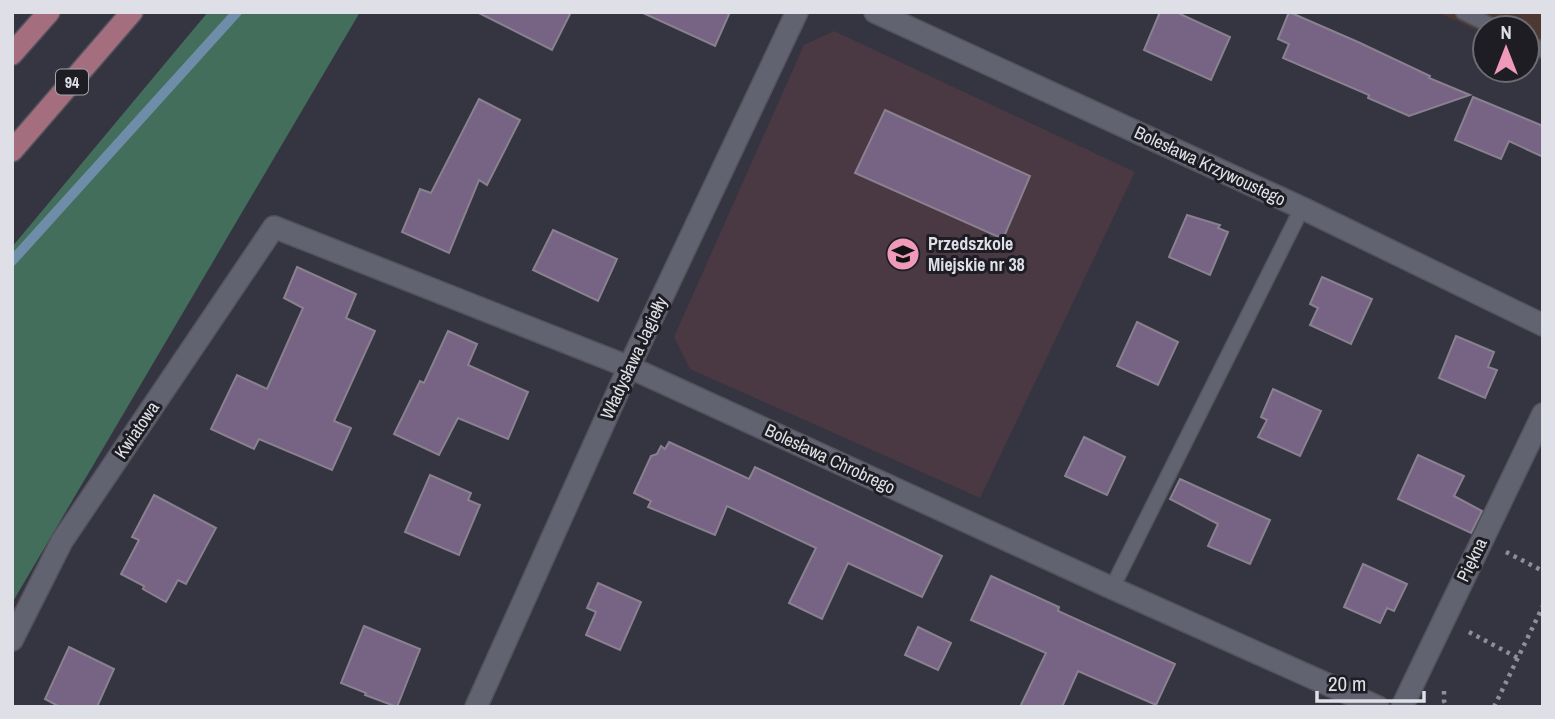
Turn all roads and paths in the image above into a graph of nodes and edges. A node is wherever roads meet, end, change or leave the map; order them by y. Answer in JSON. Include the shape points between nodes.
{"nodes":[{"id":1,"x":49,"y":12,"type":"edge"},
{"id":2,"x":132,"y":12,"type":"edge"},
{"id":3,"x":797,"y":12,"type":"edge"},
{"id":4,"x":875,"y":12,"type":"edge"},
{"id":5,"x":12,"y":54,"type":"edge"},
{"id":6,"x":12,"y":151,"type":"edge"},
{"id":7,"x":1302,"y":208,"type":"junction"},
{"id":8,"x":274,"y":227,"type":"joint"},
{"id":9,"x":1543,"y":325,"type":"edge"},
{"id":10,"x":629,"y":367,"type":"junction"},
{"id":11,"x":1543,"y":414,"type":"edge"},
{"id":12,"x":1505,"y":551,"type":"dead end"},
{"id":13,"x":1543,"y":571,"type":"edge"},
{"id":14,"x":1112,"y":588,"type":"junction"},
{"id":15,"x":1543,"y":606,"type":"edge"},
{"id":16,"x":1467,"y":631,"type":"dead end"},
{"id":17,"x":12,"y":640,"type":"edge"},
{"id":18,"x":1518,"y":658,"type":"junction"},
{"id":19,"x":476,"y":707,"type":"edge"},
{"id":20,"x":1378,"y":707,"type":"edge"},
{"id":21,"x":1402,"y":707,"type":"edge"},
{"id":22,"x":1494,"y":707,"type":"edge"}],
"edges":[{"from":1,"to":5,"type":"main road"},
{"from":2,"to":6,"type":"main road","number":"94"},
{"from":3,"to":10,"type":"street","name":"Władysława Jagiełły"},
{"from":4,"to":7,"type":"street","name":"Bolesława Krzywoustego"},
{"from":7,"to":9,"type":"street","name":"Bolesława Krzywoustego"},
{"from":7,"to":14,"type":"lane"},
{"from":8,"to":10,"type":"street","name":"Bolesława Chrobrego"},
{"from":8,"to":17,"type":"street","name":"Kwiatowa","via":[[62,541]]},
{"from":10,"to":14,"type":"street","name":"Bolesława Chrobrego"},
{"from":10,"to":19,"type":"street","name":"Władysława Jagiełły"},
{"from":11,"to":21,"type":"street","name":"Piękna"},
{"from":12,"to":13,"type":"path"},
{"from":14,"to":20,"type":"street","name":"Bolesława Chrobrego"},
{"from":15,"to":18,"type":"path"},
{"from":16,"to":18,"type":"path"},
{"from":18,"to":22,"type":"path"}]}
